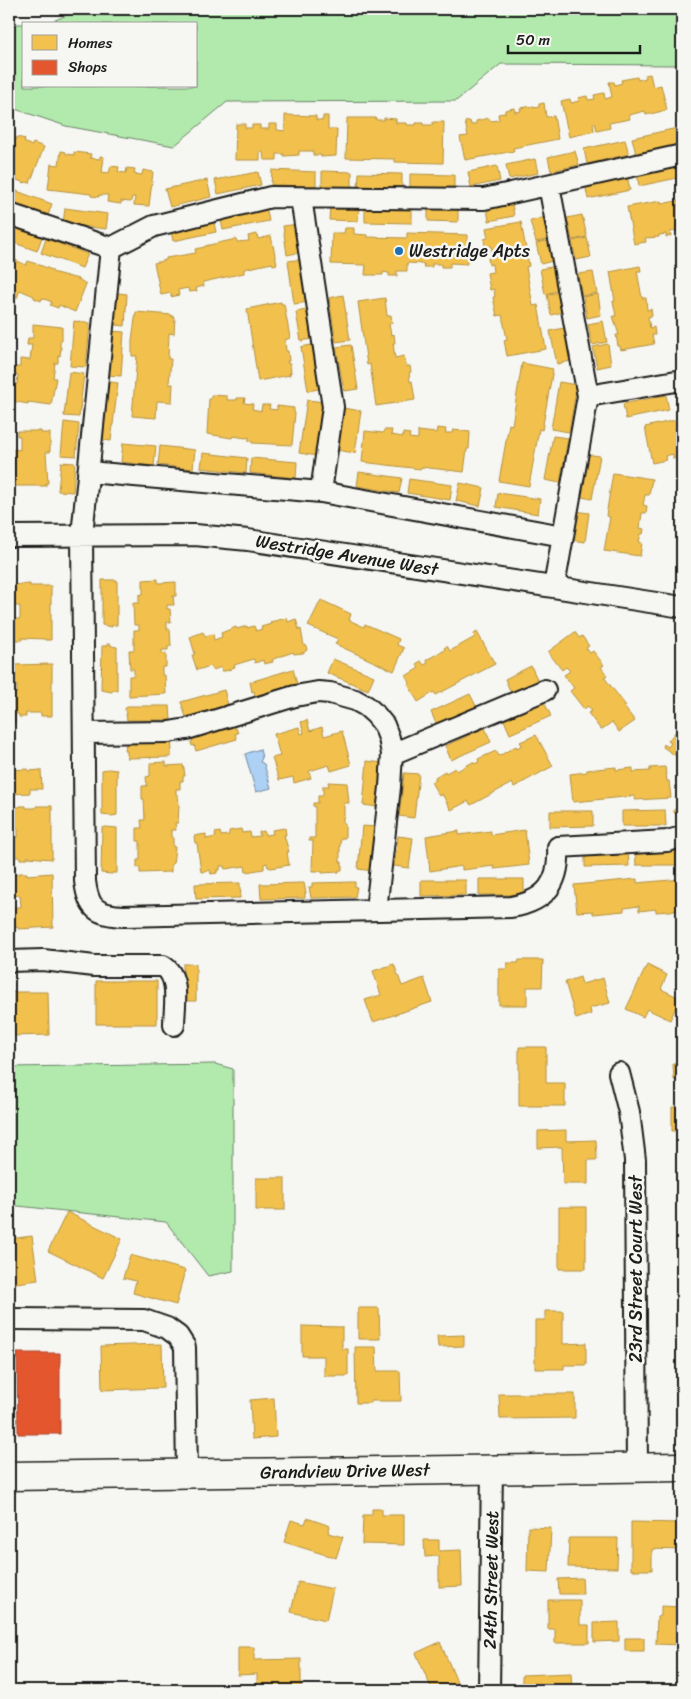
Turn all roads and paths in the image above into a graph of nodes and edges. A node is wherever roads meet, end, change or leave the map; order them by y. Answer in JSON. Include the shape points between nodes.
{"nodes":[{"id":1,"x":682,"y":155,"type":"edge"},
{"id":2,"x":549,"y":185,"type":"junction"},
{"id":3,"x":301,"y":198,"type":"junction"},
{"id":4,"x":9,"y":214,"type":"edge"},
{"id":5,"x":111,"y":248,"type":"junction"},
{"id":6,"x":682,"y":380,"type":"edge"},
{"id":7,"x":588,"y":396,"type":"junction"},
{"id":8,"x":88,"y":472,"type":"junction"},
{"id":9,"x":321,"y":492,"type":"junction"},
{"id":10,"x":82,"y":535,"type":"junction"},
{"id":11,"x":9,"y":536,"type":"edge"},
{"id":12,"x":563,"y":536,"type":"junction"},
{"id":13,"x":554,"y":587,"type":"junction"},
{"id":14,"x":682,"y":607,"type":"edge"},
{"id":15,"x":545,"y":690,"type":"dead end"},
{"id":16,"x":84,"y":733,"type":"junction"},
{"id":17,"x":392,"y":754,"type":"junction"},
{"id":18,"x":682,"y":837,"type":"edge"},
{"id":19,"x":376,"y":910,"type":"junction"},
{"id":20,"x":9,"y":961,"type":"edge"},
{"id":21,"x":174,"y":1025,"type":"dead end"},
{"id":22,"x":618,"y":1072,"type":"dead end"},
{"id":23,"x":9,"y":1319,"type":"edge"},
{"id":24,"x":637,"y":1467,"type":"junction"},
{"id":25,"x":682,"y":1467,"type":"edge"},
{"id":26,"x":492,"y":1469,"type":"junction"},
{"id":27,"x":187,"y":1473,"type":"junction"},
{"id":28,"x":9,"y":1476,"type":"edge"},
{"id":29,"x":489,"y":1690,"type":"edge"}],
"edges":[{"from":1,"to":2,"type":"street"},
{"from":2,"to":3,"type":"street","via":[[484,199]]},
{"from":2,"to":7,"type":"street"},
{"from":3,"to":5,"type":"street","via":[[271,198],[154,226]]},
{"from":3,"to":9,"type":"street","via":[[333,408]]},
{"from":4,"to":5,"type":"street"},
{"from":5,"to":8,"type":"street"},
{"from":6,"to":7,"type":"street"},
{"from":7,"to":12,"type":"street"},
{"from":8,"to":9,"type":"street"},
{"from":8,"to":10,"type":"street"},
{"from":9,"to":12,"type":"street"},
{"from":10,"to":11,"type":"street","name":"Westridge Avenue West"},
{"from":10,"to":13,"type":"street","name":"Westridge Avenue West","via":[[195,535],[248,540]]},
{"from":10,"to":16,"type":"street"},
{"from":12,"to":13,"type":"street"},
{"from":13,"to":14,"type":"street","name":"Westridge Avenue West"},
{"from":15,"to":17,"type":"street"},
{"from":16,"to":17,"type":"street","via":[[187,729],[318,692],[342,696],[366,706],[384,725]]},
{"from":16,"to":19,"type":"street","via":[[85,880],[88,897],[98,911],[124,916]]},
{"from":17,"to":19,"type":"street"},
{"from":18,"to":19,"type":"street","via":[[667,841],[558,847],[558,871],[552,884],[535,900],[522,906]]},
{"from":20,"to":21,"type":"street","via":[[163,966],[173,976]]},
{"from":22,"to":24,"type":"street","name":"23rd Street Court West","via":[[629,1112],[635,1160]]},
{"from":23,"to":27,"type":"street","via":[[144,1320],[168,1328],[178,1336],[185,1347]]},
{"from":24,"to":25,"type":"street","name":"Grandview Drive West"},
{"from":24,"to":26,"type":"street","name":"Grandview Drive West"},
{"from":26,"to":27,"type":"street","name":"Grandview Drive West"},
{"from":26,"to":29,"type":"street","name":"24th Street West"},
{"from":27,"to":28,"type":"street","name":"Grandview Drive West"}]}
